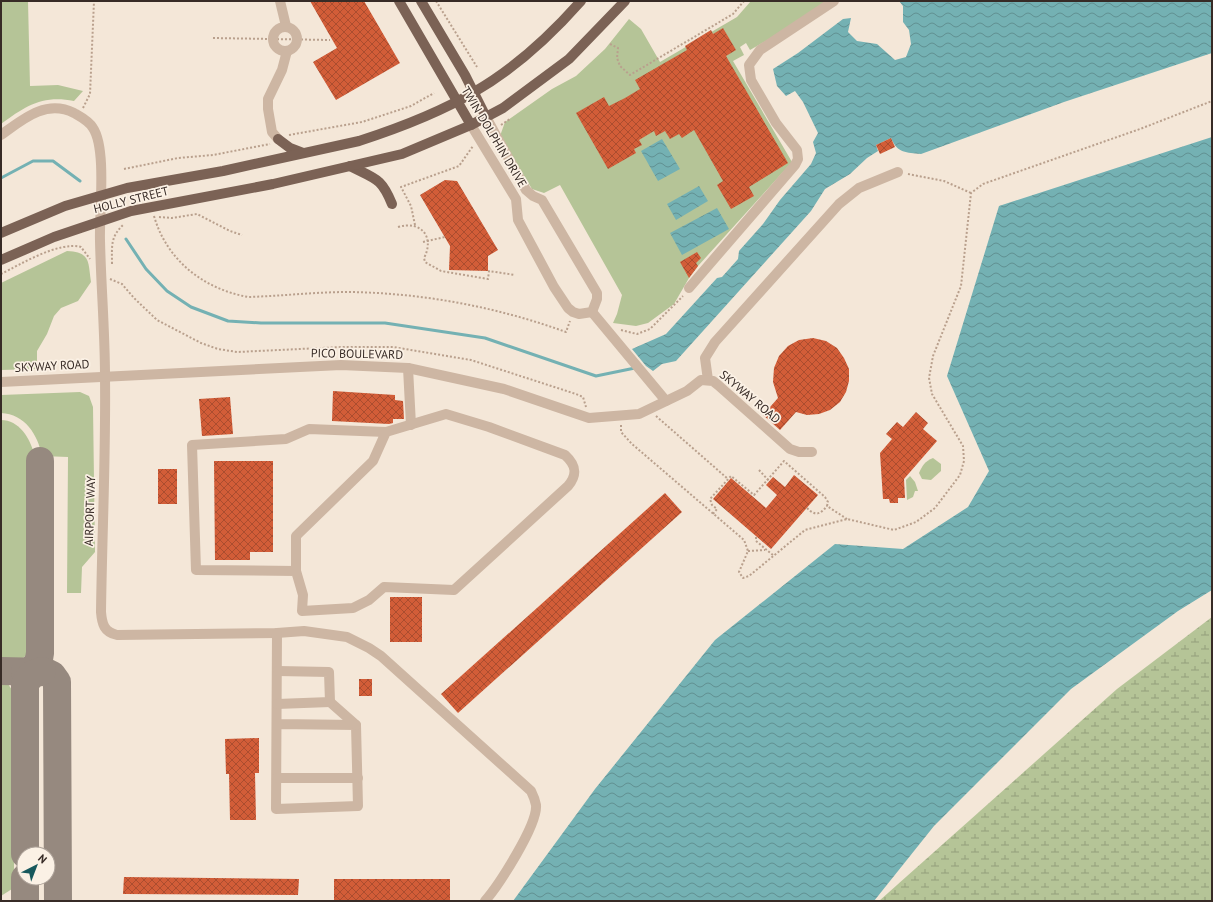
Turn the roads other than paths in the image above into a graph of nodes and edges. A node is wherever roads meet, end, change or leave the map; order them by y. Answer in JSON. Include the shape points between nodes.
{"nodes":[{"id":1,"x":280,"y":1,"type":"edge"},
{"id":2,"x":399,"y":1,"type":"edge"},
{"id":3,"x":421,"y":1,"type":"edge"},
{"id":4,"x":581,"y":1,"type":"edge"},
{"id":5,"x":625,"y":1,"type":"edge"},
{"id":6,"x":834,"y":1,"type":"edge"},
{"id":7,"x":286,"y":26,"type":"junction"},
{"id":8,"x":287,"y":51,"type":"junction"},
{"id":9,"x":474,"y":93,"type":"junction"},
{"id":10,"x":457,"y":102,"type":"junction"},
{"id":11,"x":486,"y":117,"type":"junction"},
{"id":12,"x":471,"y":124,"type":"junction"},
{"id":13,"x":1,"y":135,"type":"edge"},
{"id":14,"x":278,"y":139,"type":"joint"},
{"id":15,"x":303,"y":153,"type":"junction"},
{"id":16,"x":350,"y":166,"type":"junction"},
{"id":17,"x":898,"y":172,"type":"road end"},
{"id":18,"x":100,"y":195,"type":"junction"},
{"id":19,"x":392,"y":204,"type":"dead end"},
{"id":20,"x":100,"y":220,"type":"junction"},
{"id":21,"x":1,"y":233,"type":"edge"},
{"id":22,"x":1,"y":260,"type":"edge"},
{"id":23,"x":689,"y":288,"type":"road end"},
{"id":24,"x":592,"y":312,"type":"junction"},
{"id":25,"x":408,"y":368,"type":"junction"},
{"id":26,"x":106,"y":376,"type":"junction"},
{"id":27,"x":708,"y":380,"type":"junction"},
{"id":28,"x":1,"y":382,"type":"edge"},
{"id":29,"x":666,"y":401,"type":"junction"},
{"id":30,"x":602,"y":417,"type":"joint"},
{"id":31,"x":410,"y":426,"type":"junction"},
{"id":32,"x":386,"y":432,"type":"junction"},
{"id":33,"x":812,"y":452,"type":"dead end"},
{"id":34,"x":296,"y":571,"type":"junction"},
{"id":35,"x":277,"y":633,"type":"junction"},
{"id":36,"x":278,"y":671,"type":"junction"},
{"id":37,"x":330,"y":702,"type":"junction"},
{"id":38,"x":277,"y":704,"type":"junction"},
{"id":39,"x":277,"y":724,"type":"junction"},
{"id":40,"x":356,"y":725,"type":"junction"},
{"id":41,"x":276,"y":778,"type":"junction"},
{"id":42,"x":358,"y":778,"type":"junction"},
{"id":43,"x":484,"y":901,"type":"edge"}],
"edges":[{"from":1,"to":7,"type":"street"},
{"from":2,"to":10,"type":"main road","name":"TWIN DOLPHIN DRIVE"},
{"from":3,"to":9,"type":"main road","name":"TWIN DOLPHIN DRIVE"},
{"from":4,"to":9,"type":"main road","name":"HOLLY STREET","via":[[549,34]]},
{"from":5,"to":11,"type":"main road","name":"HOLLY STREET","via":[[569,60],[528,91]]},
{"from":6,"to":23,"type":"street","via":[[760,50],[752,58],[749,70],[751,80],[776,123],[797,150],[798,159]]},
{"from":7,"to":8,"type":"street","via":[[294,30],[298,39],[294,47]]},
{"from":7,"to":8,"type":"street","via":[[278,28],[273,38],[276,47]]},
{"from":8,"to":14,"type":"street","via":[[282,70],[268,99],[272,132]]},
{"from":9,"to":10,"type":"main road","name":"HOLLY STREET"},
{"from":9,"to":11,"type":"main road","name":"TWIN DOLPHIN DRIVE"},
{"from":10,"to":12,"type":"main road","name":"TWIN DOLPHIN DRIVE"},
{"from":10,"to":15,"type":"main road","name":"HOLLY STREET","via":[[383,134]]},
{"from":11,"to":12,"type":"main road","name":"HOLLY STREET"},
{"from":11,"to":24,"type":"street","name":"TWIN DOLPHIN DRIVE","via":[[521,183],[533,196],[542,200],[597,292]]},
{"from":12,"to":16,"type":"main road","name":"HOLLY STREET","via":[[402,154]]},
{"from":12,"to":24,"type":"street","name":"TWIN DOLPHIN DRIVE","via":[[516,199],[518,220],[554,287],[573,312]]},
{"from":13,"to":18,"type":"street","name":"AIRPORT WAY","via":[[44,109],[61,109],[79,116],[92,127],[98,139]]},
{"from":14,"to":15,"type":"main road"},
{"from":15,"to":18,"type":"main road","name":"HOLLY STREET"},
{"from":16,"to":19,"type":"main road","via":[[379,181],[385,187]]},
{"from":16,"to":20,"type":"main road","name":"HOLLY STREET","via":[[154,212]]},
{"from":17,"to":27,"type":"street","via":[[859,188],[839,204],[714,342],[705,358]]},
{"from":18,"to":20,"type":"street","name":"AIRPORT WAY"},
{"from":18,"to":21,"type":"main road","name":"HOLLY STREET","via":[[45,213]]},
{"from":20,"to":22,"type":"main road","name":"HOLLY STREET"},
{"from":20,"to":26,"type":"street","name":"AIRPORT WAY"},
{"from":24,"to":29,"type":"street"},
{"from":25,"to":26,"type":"street","name":"PICO BOULEVARD","via":[[341,365]]},
{"from":25,"to":30,"type":"street","name":"PICO BOULEVARD","via":[[504,389],[589,418]]},
{"from":25,"to":31,"type":"street"},
{"from":26,"to":28,"type":"street","name":"SKYWAY ROAD"},
{"from":26,"to":35,"type":"street","name":"AIRPORT WAY","via":[[101,612],[105,628],[116,635]]},
{"from":27,"to":29,"type":"street","name":"SKYWAY ROAD","via":[[701,380],[687,391]]},
{"from":27,"to":33,"type":"street","name":"SKYWAY ROAD","via":[[718,385],[790,449]]},
{"from":29,"to":30,"type":"street","name":"SKYWAY ROAD","via":[[639,414]]},
{"from":31,"to":32,"type":"street"},
{"from":31,"to":34,"type":"street","via":[[446,414],[490,427],[565,455],[572,461],[576,471],[574,479],[454,590],[384,588],[353,608],[302,611],[303,595]]},
{"from":32,"to":34,"type":"street","via":[[373,461],[296,536]]},
{"from":32,"to":34,"type":"street","via":[[310,429],[286,439],[192,445],[196,570]]},
{"from":35,"to":36,"type":"street"},
{"from":35,"to":43,"type":"street","name":"AIRPORT WAY","via":[[304,631],[334,634],[347,637],[369,648],[531,791],[536,806],[532,823],[502,878]]},
{"from":36,"to":37,"type":"street","via":[[329,672]]},
{"from":36,"to":38,"type":"street"},
{"from":37,"to":38,"type":"street"},
{"from":37,"to":40,"type":"street"},
{"from":38,"to":39,"type":"street"},
{"from":39,"to":40,"type":"street"},
{"from":39,"to":41,"type":"street"},
{"from":40,"to":42,"type":"street"},
{"from":41,"to":42,"type":"street"},
{"from":41,"to":42,"type":"street","via":[[276,809],[358,806]]}]}
